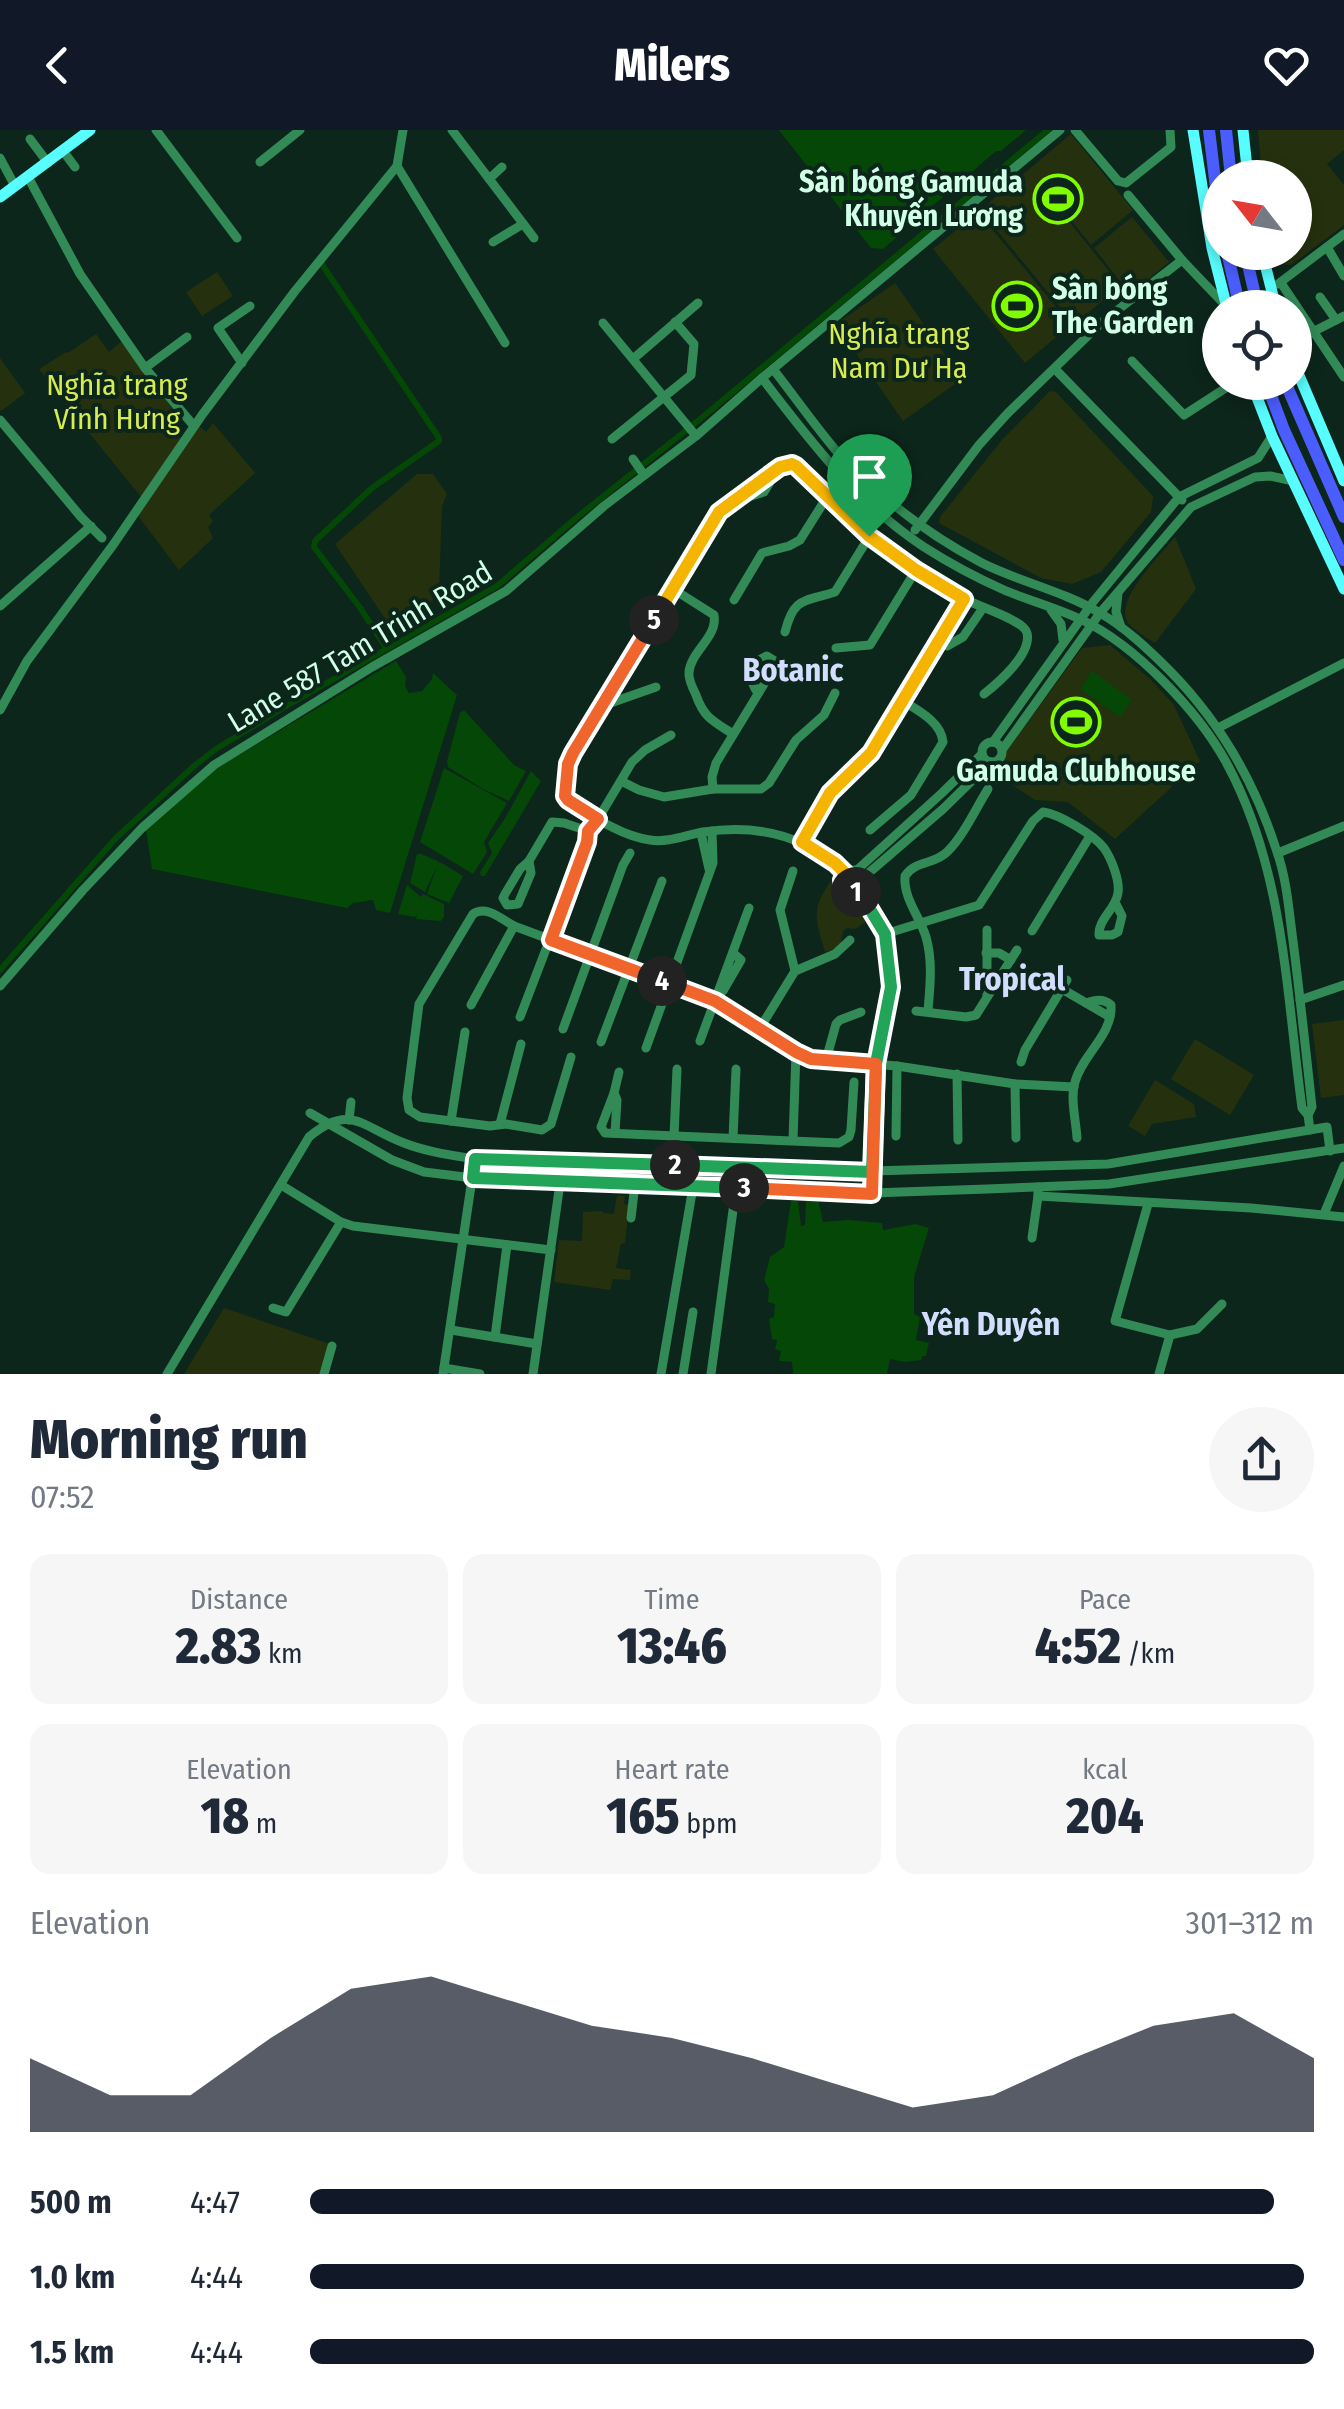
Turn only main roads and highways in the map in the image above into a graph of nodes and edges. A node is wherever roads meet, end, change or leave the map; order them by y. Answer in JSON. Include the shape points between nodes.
{"nodes":[{"id":1,"x":90,"y":130,"type":"edge"},
{"id":2,"x":1193,"y":130,"type":"edge"},
{"id":3,"x":1209,"y":130,"type":"edge"},
{"id":4,"x":1226,"y":130,"type":"edge"},
{"id":5,"x":1243,"y":130,"type":"edge"},
{"id":6,"x":1213,"y":160,"type":"edge"},
{"id":7,"x":1228,"y":160,"type":"edge"},
{"id":8,"x":1246,"y":160,"type":"edge"},
{"id":9,"x":0,"y":197,"type":"edge"},
{"id":10,"x":1222,"y":290,"type":"edge"},
{"id":11,"x":1257,"y":400,"type":"edge"},
{"id":12,"x":1273,"y":400,"type":"edge"},
{"id":13,"x":1293,"y":400,"type":"edge"},
{"id":14,"x":1309,"y":400,"type":"edge"},
{"id":15,"x":1344,"y":481,"type":"edge"},
{"id":16,"x":1344,"y":516,"type":"edge"},
{"id":17,"x":1344,"y":560,"type":"edge"},
{"id":18,"x":1344,"y":589,"type":"edge"}],
"edges":[{"from":1,"to":9,"type":"main road"},
{"from":2,"to":10,"type":"main road"},
{"from":3,"to":6,"type":"highway"},
{"from":4,"to":7,"type":"highway"},
{"from":5,"to":8,"type":"main road"},
{"from":11,"to":18,"type":"main road"},
{"from":12,"to":17,"type":"highway"},
{"from":13,"to":16,"type":"highway"},
{"from":14,"to":15,"type":"main road"}]}
